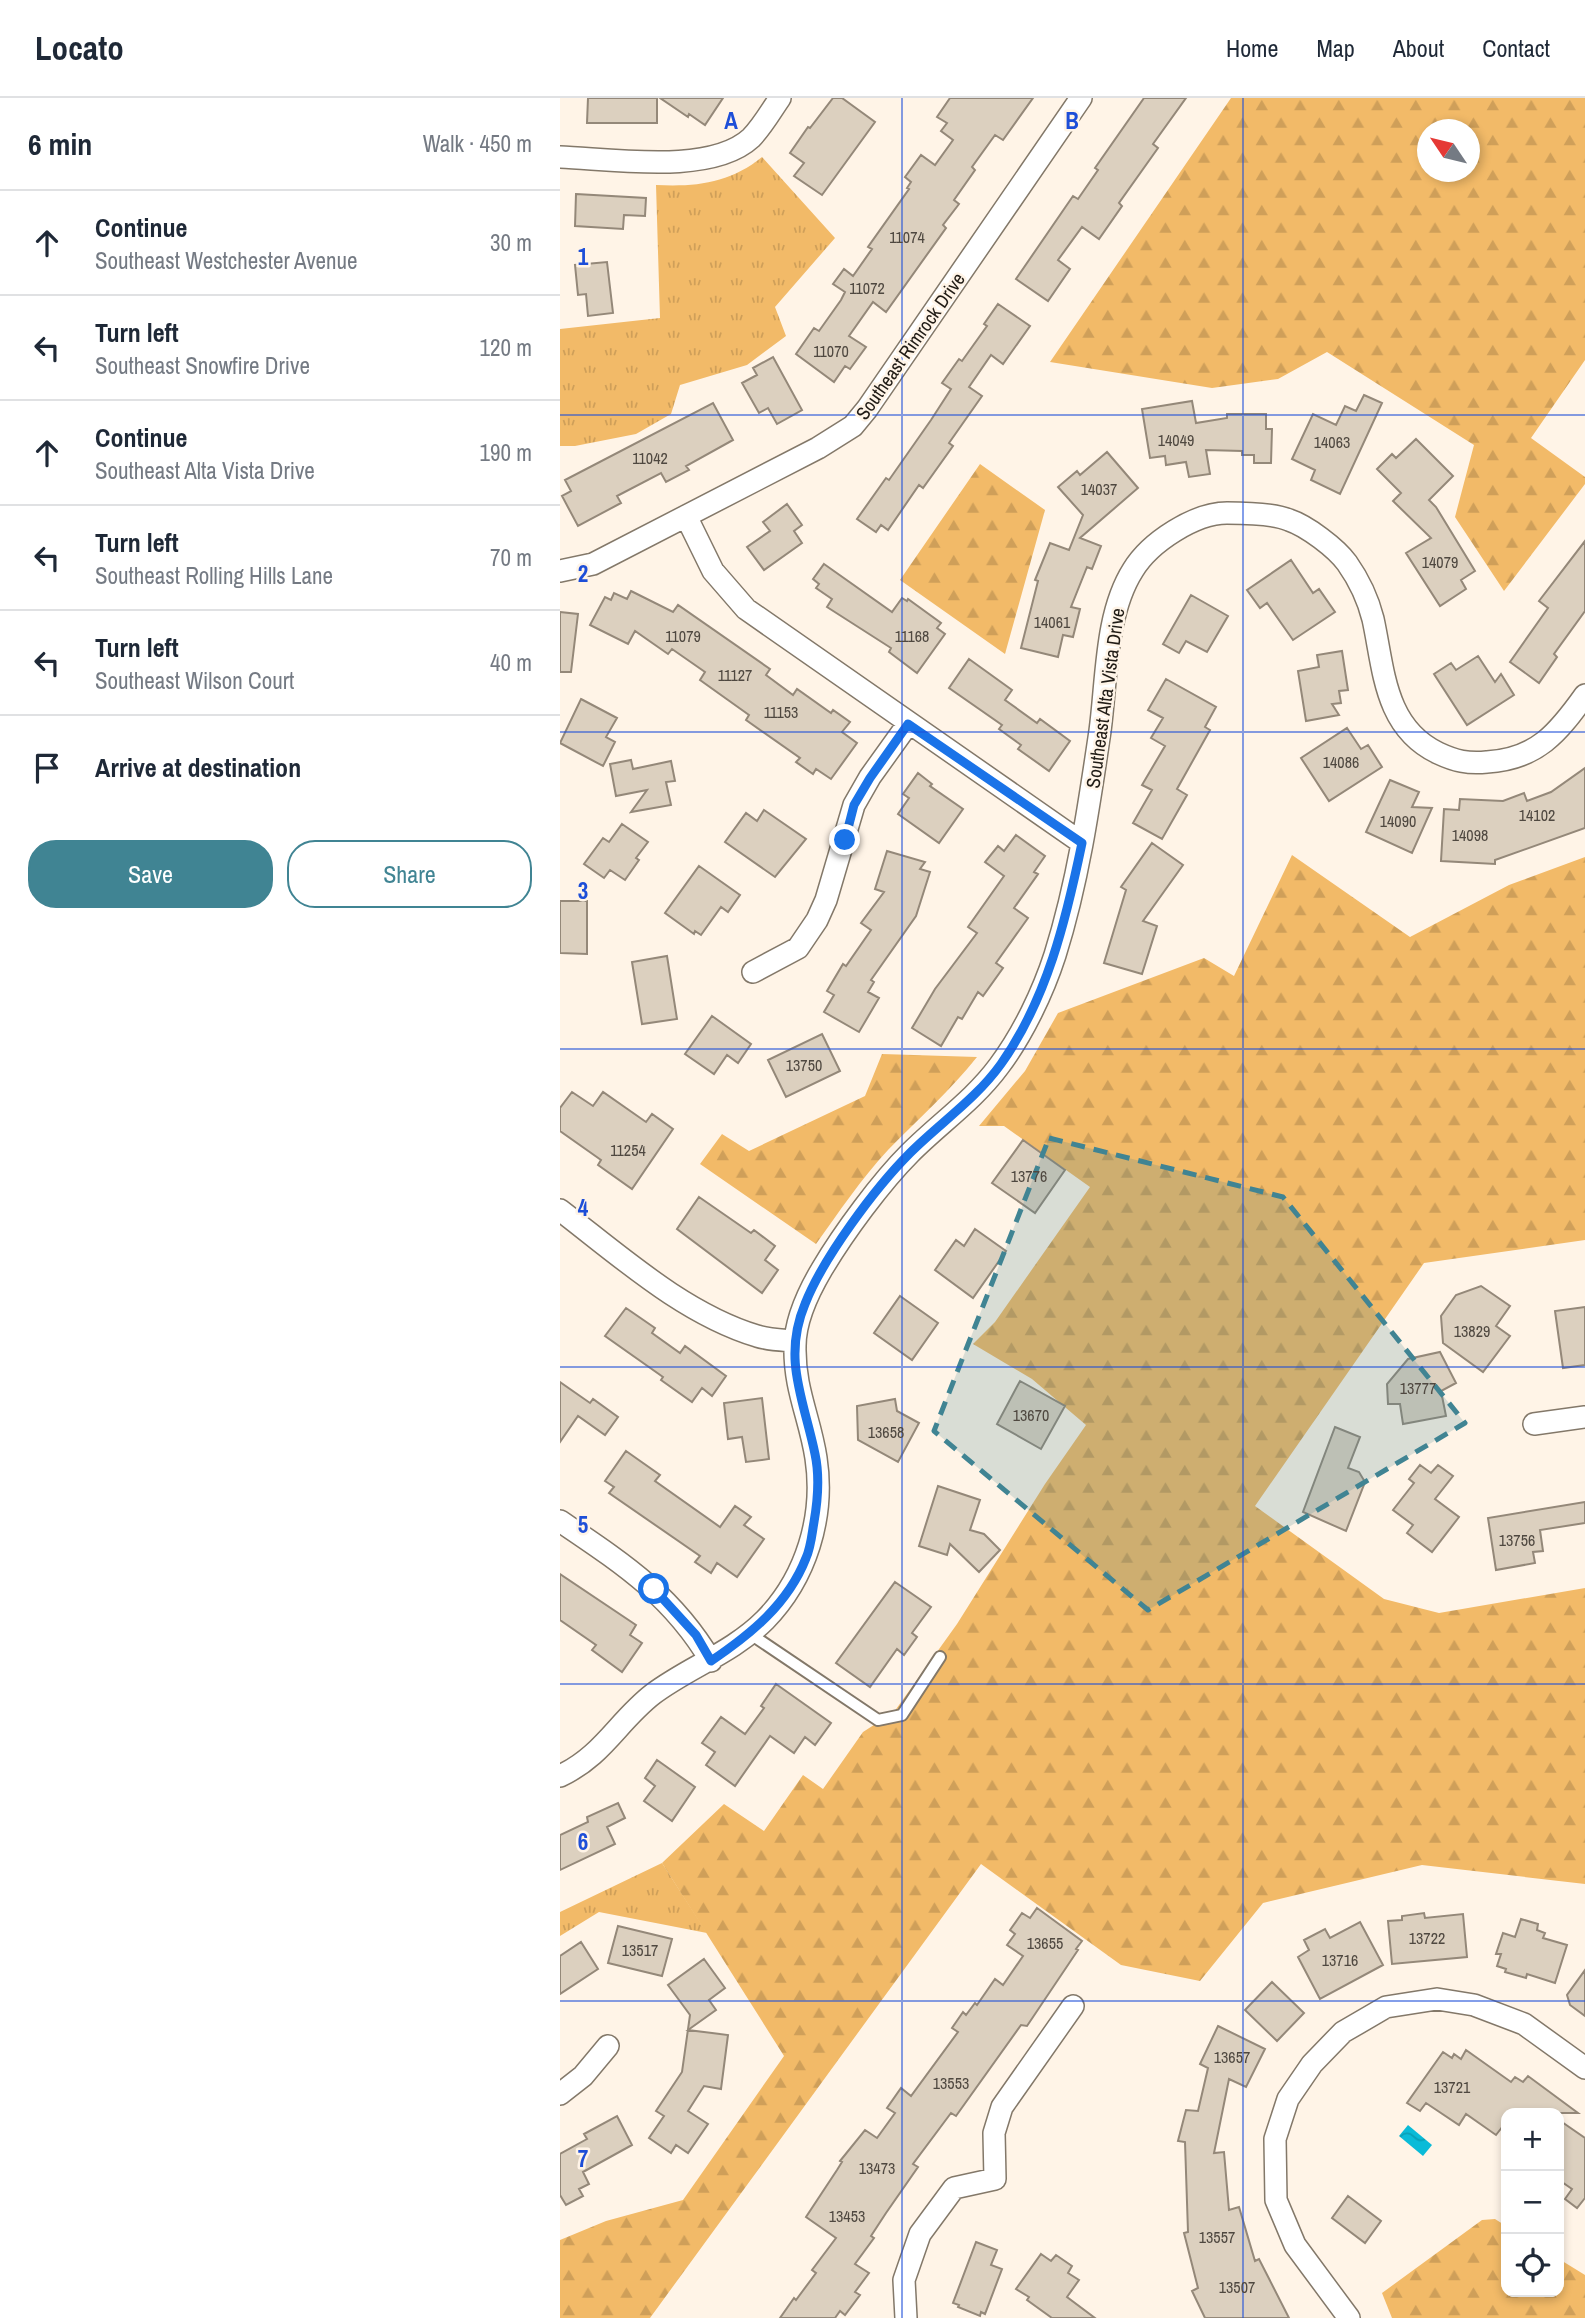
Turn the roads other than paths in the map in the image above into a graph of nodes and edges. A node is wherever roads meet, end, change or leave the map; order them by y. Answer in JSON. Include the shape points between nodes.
{"nodes":[{"id":1,"x":780,"y":98,"type":"edge"},
{"id":2,"x":1081,"y":98,"type":"edge"},
{"id":3,"x":560,"y":157,"type":"edge"},
{"id":4,"x":686,"y":516,"type":"junction"},
{"id":5,"x":560,"y":571,"type":"edge"},
{"id":6,"x":1585,"y":695,"type":"edge"},
{"id":7,"x":908,"y":724,"type":"junction"},
{"id":8,"x":1082,"y":843,"type":"junction"},
{"id":9,"x":753,"y":972,"type":"dead end"},
{"id":10,"x":560,"y":1210,"type":"edge"},
{"id":11,"x":794,"y":1341,"type":"junction"},
{"id":12,"x":1585,"y":1417,"type":"edge"},
{"id":13,"x":1534,"y":1424,"type":"dead end"},
{"id":14,"x":560,"y":1521,"type":"edge"},
{"id":15,"x":749,"y":1633,"type":"junction"},
{"id":16,"x":940,"y":1657,"type":"dead end"},
{"id":17,"x":711,"y":1661,"type":"junction"},
{"id":18,"x":560,"y":1776,"type":"edge"},
{"id":19,"x":1073,"y":2006,"type":"dead end"},
{"id":20,"x":608,"y":2046,"type":"dead end"},
{"id":21,"x":1585,"y":2068,"type":"edge"},
{"id":22,"x":560,"y":2094,"type":"edge"},
{"id":23,"x":906,"y":2318,"type":"edge"},
{"id":24,"x":1349,"y":2318,"type":"edge"}],
"edges":[{"from":1,"to":3,"type":"street","via":[[751,138],[709,159]]},
{"from":2,"to":4,"type":"street","name":"Southeast Rimrock Drive","via":[[853,426]]},
{"from":4,"to":5,"type":"street","name":"Southeast Rimrock Drive","via":[[593,564]]},
{"from":4,"to":7,"type":"street","via":[[713,570],[746,609]]},
{"from":6,"to":8,"type":"street","name":"Southeast Alta Vista Drive","via":[[1567,721],[1532,751],[1508,761],[1476,763],[1446,757],[1406,729],[1395,710],[1380,669],[1363,589],[1332,546],[1289,519],[1209,514],[1188,522],[1146,552],[1114,609]]},
{"from":7,"to":8,"type":"street"},
{"from":7,"to":9,"type":"street","via":[[854,805],[817,919],[798,948]]},
{"from":8,"to":11,"type":"street","name":"Southeast Alta Vista Drive","via":[[1054,959],[1030,1014],[1000,1065],[874,1195],[823,1267],[804,1305]]},
{"from":10,"to":11,"type":"street","via":[[708,1318],[759,1337]]},
{"from":11,"to":15,"type":"street","name":"Southeast Alta Vista Drive","via":[[797,1387],[816,1456],[819,1495],[807,1556],[790,1589]]},
{"from":12,"to":13,"type":"street"},
{"from":14,"to":17,"type":"street","via":[[654,1589],[696,1635]]},
{"from":15,"to":16,"type":"lane","via":[[878,1720],[902,1715]]},
{"from":15,"to":17,"type":"street","name":"Southeast Alta Vista Drive"},
{"from":17,"to":18,"type":"street","name":"Southeast Alta Vista Drive","via":[[649,1697],[587,1761]]},
{"from":19,"to":23,"type":"street","via":[[1002,2107],[994,2133],[995,2179],[954,2188],[919,2234],[904,2280]]},
{"from":20,"to":22,"type":"street","via":[[583,2076]]},
{"from":21,"to":24,"type":"street","via":[[1524,2024],[1474,2005],[1437,1999],[1386,2007],[1343,2032],[1312,2064],[1288,2099],[1275,2139],[1276,2200],[1295,2245]]}]}
